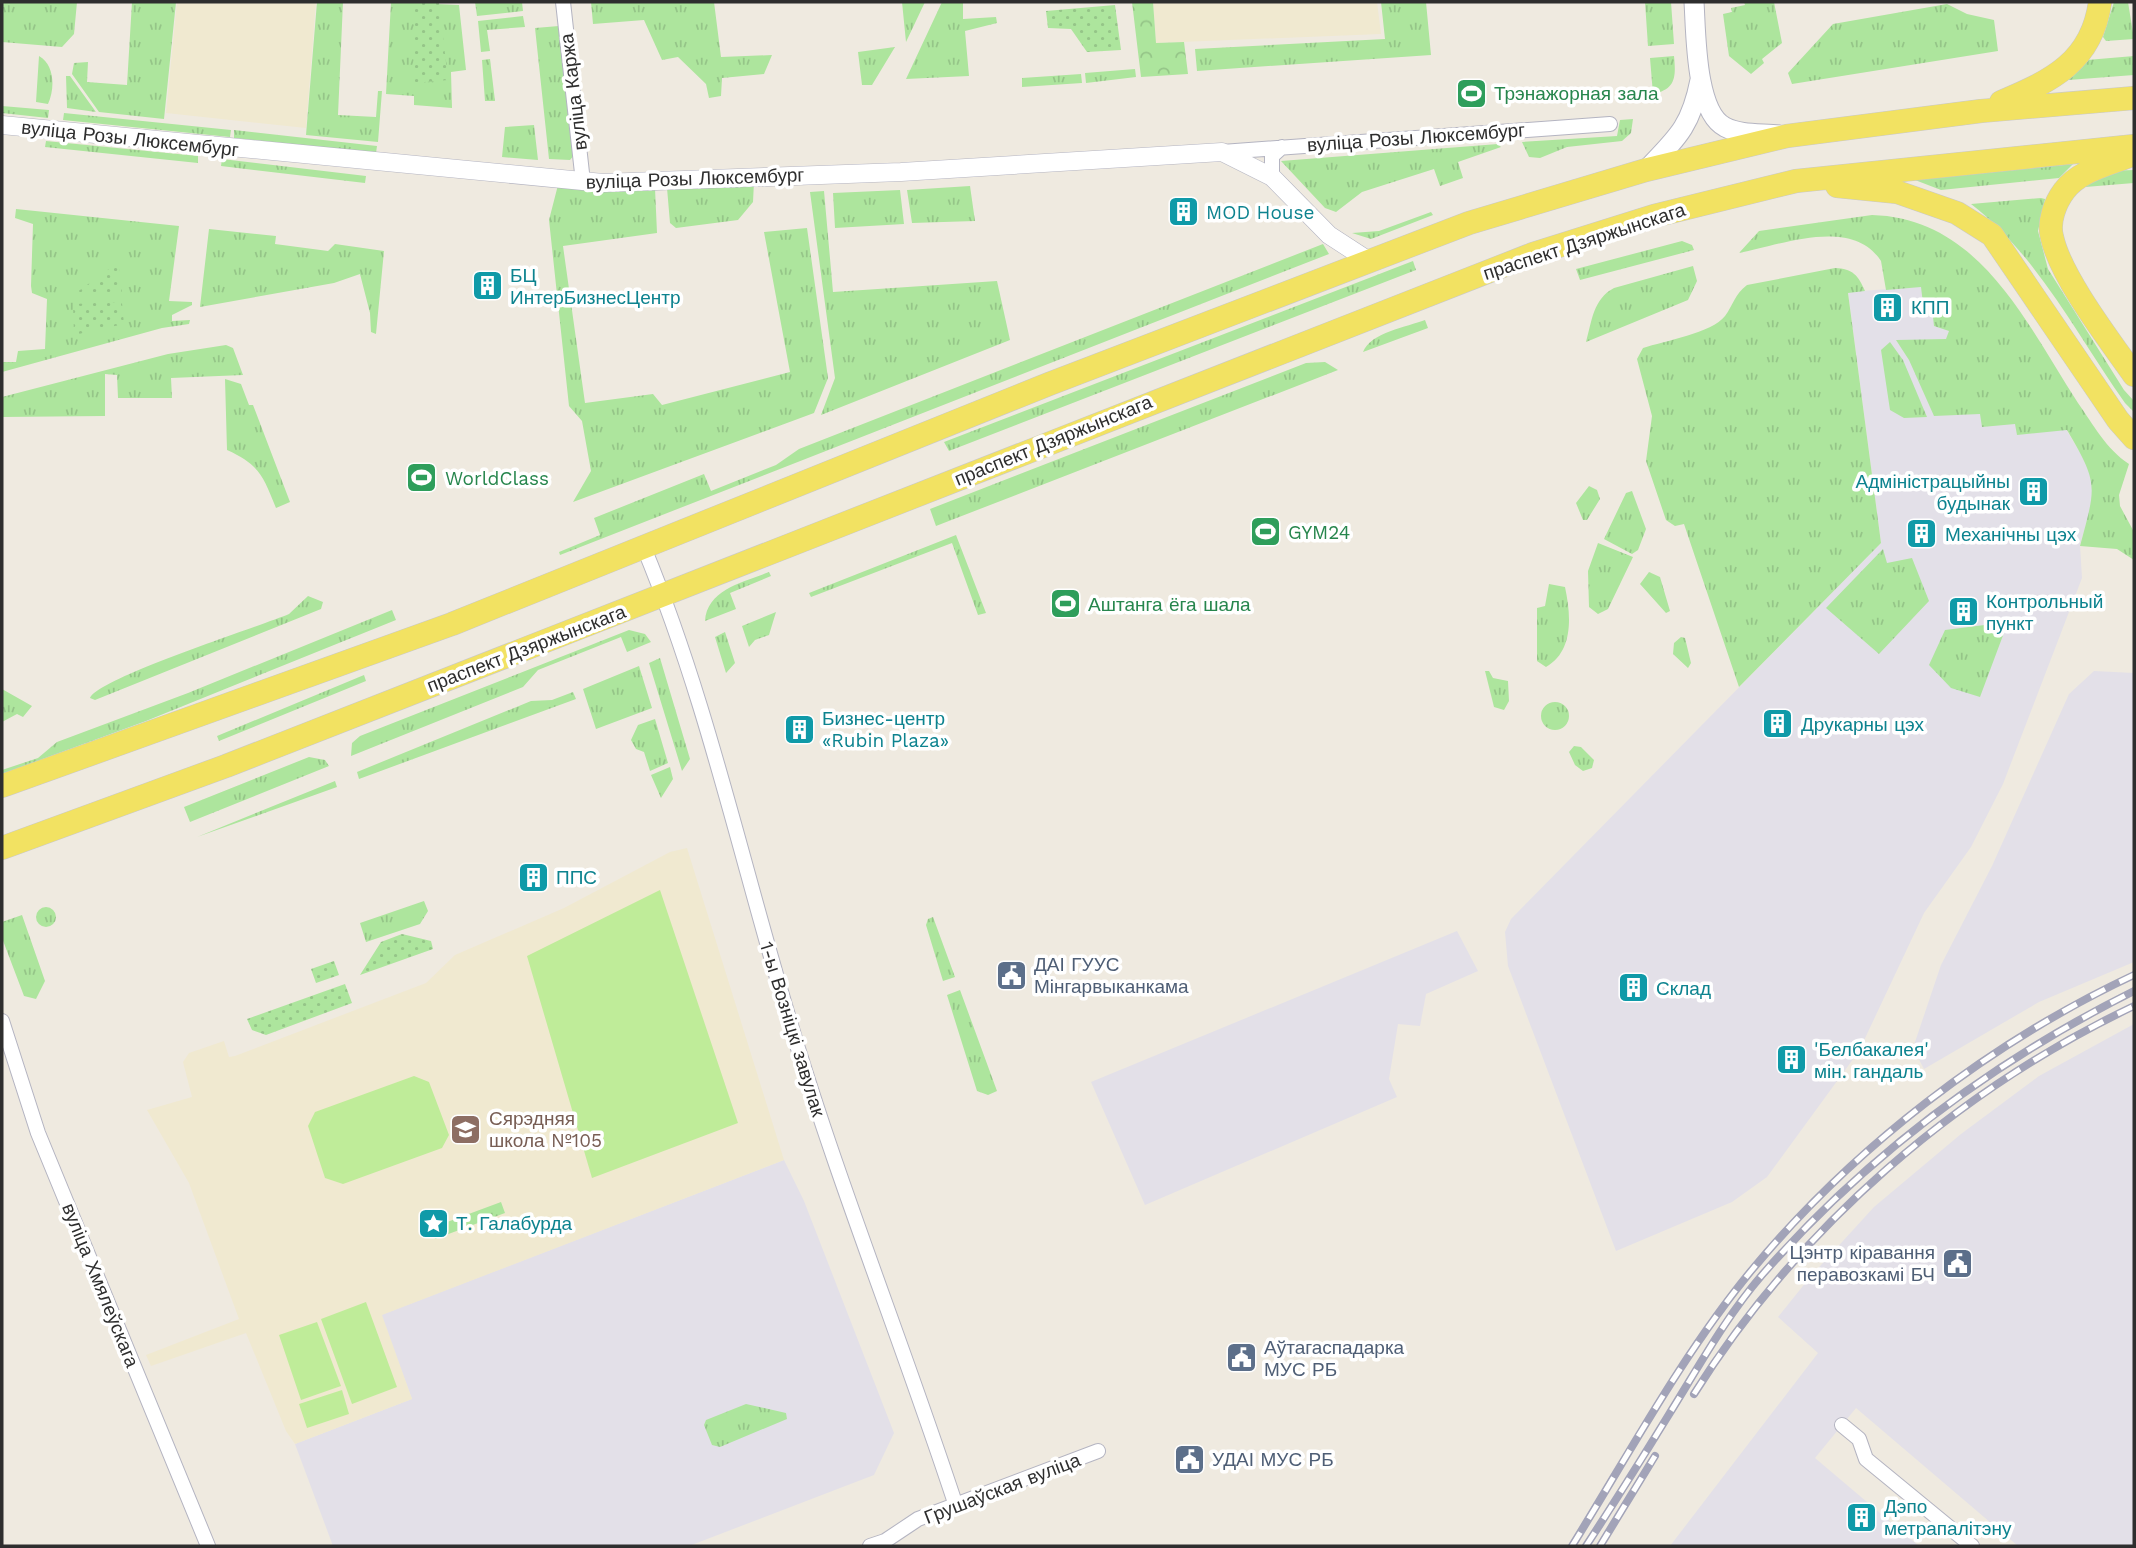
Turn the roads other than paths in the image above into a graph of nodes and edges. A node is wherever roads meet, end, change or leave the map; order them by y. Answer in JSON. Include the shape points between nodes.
{"nodes":[{"id":1,"x":563,"y":2,"type":"edge"},
{"id":2,"x":1694,"y":2,"type":"edge"},
{"id":3,"x":2100,"y":2,"type":"edge"},
{"id":4,"x":1700,"y":79,"type":"junction"},
{"id":5,"x":2134,"y":98,"type":"edge"},
{"id":6,"x":1981,"y":111,"type":"junction"},
{"id":7,"x":1610,"y":124,"type":"dead end"},
{"id":8,"x":2,"y":125,"type":"edge"},
{"id":9,"x":1787,"y":136,"type":"junction"},
{"id":10,"x":2134,"y":146,"type":"edge"},
{"id":11,"x":1282,"y":147,"type":"junction"},
{"id":12,"x":1222,"y":152,"type":"junction"},
{"id":13,"x":2134,"y":154,"type":"edge"},
{"id":14,"x":1646,"y":170,"type":"junction"},
{"id":15,"x":1272,"y":177,"type":"junction"},
{"id":16,"x":1796,"y":181,"type":"junction"},
{"id":17,"x":583,"y":183,"type":"junction"},
{"id":18,"x":1369,"y":261,"type":"junction"},
{"id":19,"x":2134,"y":375,"type":"edge"},
{"id":20,"x":2134,"y":438,"type":"edge"},
{"id":21,"x":644,"y":548,"type":"junction"},
{"id":22,"x":663,"y":594,"type":"junction"},
{"id":23,"x":2,"y":786,"type":"edge"},
{"id":24,"x":2,"y":848,"type":"edge"},
{"id":25,"x":2,"y":1021,"type":"edge"},
{"id":26,"x":1842,"y":1425,"type":"dead end"},
{"id":27,"x":1098,"y":1451,"type":"dead end"},
{"id":28,"x":956,"y":1506,"type":"junction"},
{"id":29,"x":208,"y":1546,"type":"edge"},
{"id":30,"x":870,"y":1546,"type":"edge"},
{"id":31,"x":1972,"y":1546,"type":"edge"}],
"edges":[{"from":1,"to":17,"type":"street","name":"вуліца Каржа"},
{"from":2,"to":4,"type":"main road"},
{"from":3,"to":6,"type":"main road","via":[[2090,37],[2060,74]]},
{"from":4,"to":9,"type":"main road","via":[[1714,117],[1723,127]]},
{"from":4,"to":14,"type":"main road","via":[[1684,128]]},
{"from":5,"to":6,"type":"main road"},
{"from":6,"to":9,"type":"main road"},
{"from":7,"to":11,"type":"street","name":"вуліца Розы Люксембург"},
{"from":8,"to":17,"type":"street","name":"вуліца Розы Люксембург"},
{"from":9,"to":14,"type":"main road"},
{"from":10,"to":16,"type":"main road","name":"праспект Дзяржынскага"},
{"from":11,"to":12,"type":"street","name":"вуліца Розы Люксембург"},
{"from":11,"to":15,"type":"street","via":[[1272,156]]},
{"from":12,"to":15,"type":"street"},
{"from":12,"to":17,"type":"street","name":"вуліца Розы Люксембург","via":[[901,172]]},
{"from":13,"to":19,"type":"main road","via":[[2092,170],[2064,190],[2053,211],[2051,234],[2063,266]]},
{"from":14,"to":18,"type":"main road","via":[[1469,223]]},
{"from":15,"to":18,"type":"street","via":[[1329,235]]},
{"from":16,"to":20,"type":"main road","via":[[1897,192],[1957,213],[1992,235]]},
{"from":16,"to":22,"type":"main road","name":"праспект Дзяржынскага","via":[[1654,216],[1533,254]]},
{"from":18,"to":21,"type":"main road"},
{"from":21,"to":22,"type":"street","name":"1-ы Возніцкі завулак"},
{"from":21,"to":23,"type":"main road","via":[[440,628]]},
{"from":22,"to":24,"type":"main road","name":"праспект Дзяржынскага","via":[[226,766]]},
{"from":22,"to":28,"type":"street","name":"1-ы Возніцкі завулак","via":[[837,1173]]},
{"from":25,"to":29,"type":"street","name":"вуліца Хмялеўскага","via":[[38,1133]]},
{"from":26,"to":31,"type":"street","via":[[1859,1439],[1866,1459]]},
{"from":27,"to":28,"type":"street","name":"Грушаўская вуліца"},
{"from":28,"to":30,"type":"street","name":"Грушаўская вуліца"}]}
